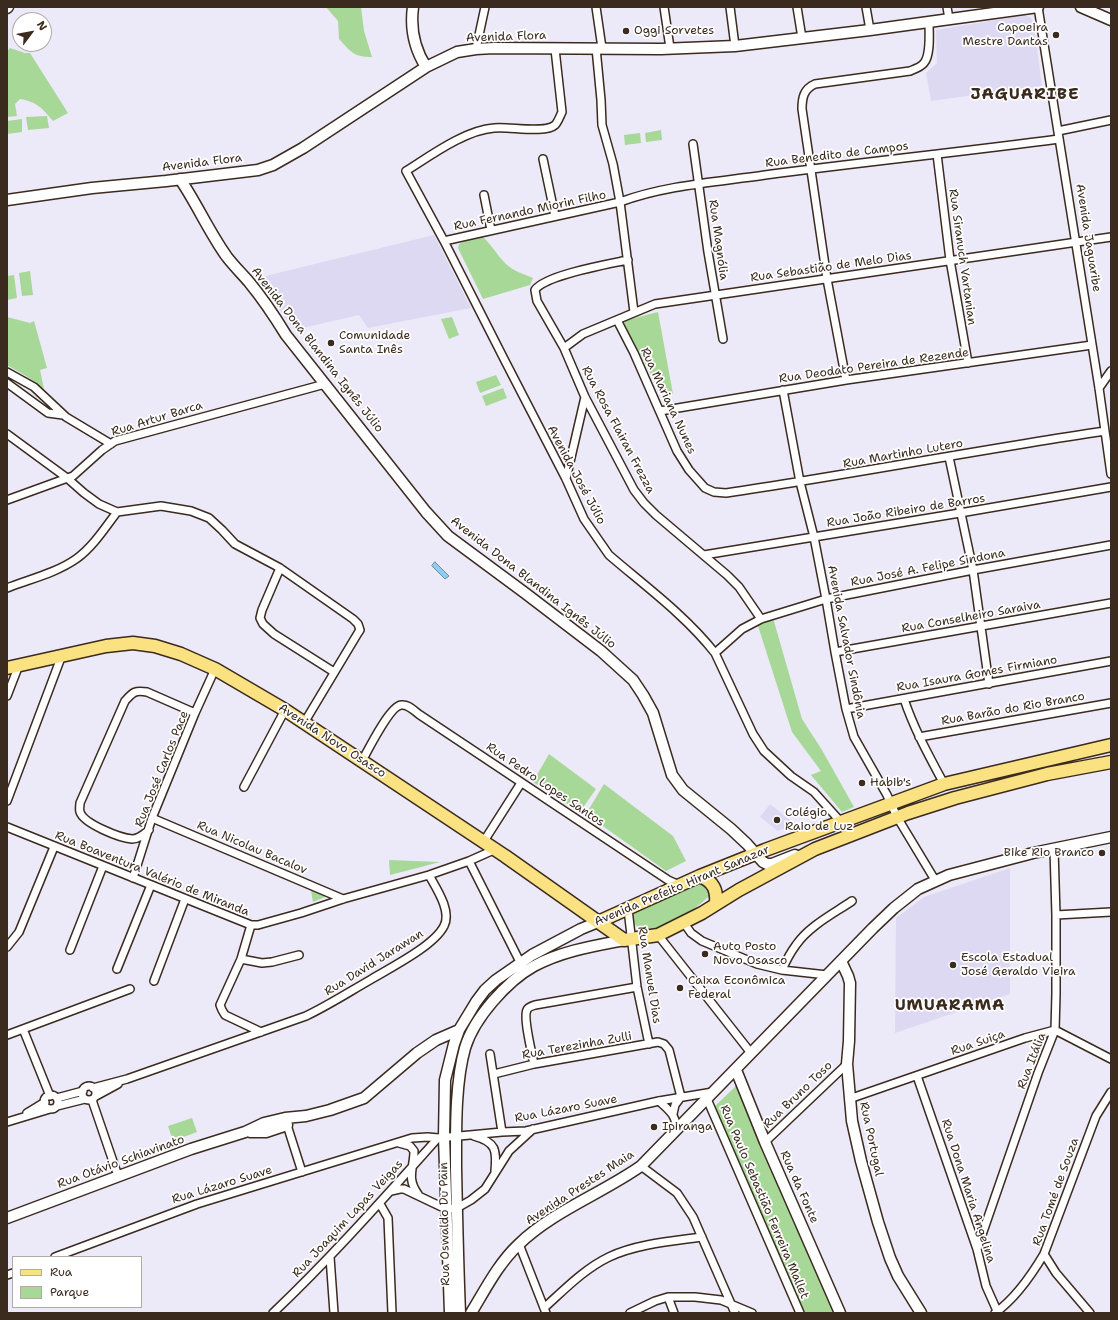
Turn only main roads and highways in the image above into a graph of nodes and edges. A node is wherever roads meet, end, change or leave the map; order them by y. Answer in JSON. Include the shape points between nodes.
{"nodes":[{"id":1,"x":413,"y":7,"type":"edge"},
{"id":2,"x":1038,"y":7,"type":"edge"},
{"id":3,"x":1081,"y":7,"type":"edge"},
{"id":4,"x":1111,"y":20,"type":"edge"},
{"id":5,"x":426,"y":67,"type":"junction"},
{"id":6,"x":180,"y":179,"type":"junction"},
{"id":7,"x":7,"y":200,"type":"edge"},
{"id":8,"x":13,"y":666,"type":"edge"},
{"id":9,"x":1111,"y":745,"type":"edge"},
{"id":10,"x":1111,"y":762,"type":"edge"},
{"id":11,"x":1111,"y":837,"type":"edge"},
{"id":12,"x":815,"y":849,"type":"junction"},
{"id":13,"x":755,"y":854,"type":"junction"},
{"id":14,"x":700,"y":876,"type":"junction"},
{"id":15,"x":716,"y":904,"type":"junction"},
{"id":16,"x":598,"y":922,"type":"junction"},
{"id":17,"x":628,"y":939,"type":"junction"},
{"id":18,"x":841,"y":961,"type":"junction"},
{"id":19,"x":459,"y":1030,"type":"junction"},
{"id":20,"x":736,"y":1070,"type":"junction"},
{"id":21,"x":456,"y":1135,"type":"joint"},
{"id":22,"x":441,"y":1138,"type":"joint"},
{"id":23,"x":452,"y":1208,"type":"junction"},
{"id":24,"x":7,"y":1218,"type":"edge"},
{"id":25,"x":476,"y":1311,"type":"edge"},
{"id":26,"x":450,"y":1313,"type":"edge"},
{"id":27,"x":460,"y":1313,"type":"edge"},
{"id":28,"x":840,"y":1313,"type":"edge"},
{"id":29,"x":921,"y":1313,"type":"edge"}],
"edges":[{"from":1,"to":5,"type":"main road","via":[[413,37]]},
{"from":2,"to":5,"type":"main road","name":"Avenida Flora","via":[[735,46],[476,49],[457,52]]},
{"from":3,"to":4,"type":"main road"},
{"from":5,"to":6,"type":"main road","name":"Avenida Flora","via":[[273,165],[258,170]]},
{"from":6,"to":7,"type":"main road","name":"Avenida Flora"},
{"from":6,"to":13,"type":"main road","name":"Avenida Dona Blandina Ignês Júlio","via":[[211,234],[228,258],[426,512],[448,536],[595,646],[634,680],[653,713],[672,775],[683,790],[731,829]]},
{"from":8,"to":16,"type":"main road","name":"Avenida Novo Osasco","via":[[106,646],[133,643],[181,654],[215,669],[304,722],[496,849]]},
{"from":9,"to":13,"type":"main road","name":"Avenida Prefeito Hirant Sanazar","via":[[944,784]]},
{"from":10,"to":12,"type":"main road","name":"Avenida Prefeito Hirant Sanazar","via":[[1047,774],[955,798],[908,812]]},
{"from":11,"to":18,"type":"main road","name":"Avenida Prestes Maia","via":[[1033,853],[935,880],[918,889],[894,908]]},
{"from":12,"to":13,"type":"main road","name":"Avenida Dona Blandina Ignês Júlio","via":[[772,864],[763,862]]},
{"from":12,"to":15,"type":"main road","name":"Avenida Prefeito Hirant Sanazar"},
{"from":13,"to":14,"type":"main road","name":"Avenida Prefeito Hirant Sanazar"},
{"from":14,"to":15,"type":"main road","via":[[708,880],[715,889]]},
{"from":14,"to":16,"type":"main road","name":"Avenida Prefeito Hirant Sanazar"},
{"from":15,"to":17,"type":"main road","name":"Avenida Prefeito Hirant Sanazar","via":[[658,935]]},
{"from":16,"to":17,"type":"main road","name":"Avenida Novo Osasco"},
{"from":16,"to":19,"type":"main road","name":"Avenida Prefeito Hirant Sanazar","via":[[520,962],[496,980],[485,990]]},
{"from":17,"to":21,"type":"main road","name":"Avenida Prefeito Hirant Sanazar","via":[[572,951],[533,966],[492,1003],[478,1022],[466,1047],[460,1074]]},
{"from":18,"to":20,"type":"main road","name":"Avenida Prestes Maia"},
{"from":18,"to":29,"type":"main road","name":"Rua Portugal","via":[[850,983],[847,1064],[849,1099],[861,1161],[890,1258]]},
{"from":19,"to":22,"type":"main road","name":"Avenida Prefeito Hirant Sanazar","via":[[445,1080]]},
{"from":19,"to":24,"type":"main road","name":"Rua Otávio Schiavinato","via":[[436,1040],[417,1053],[364,1098],[330,1110],[286,1121],[264,1123]]},
{"from":20,"to":25,"type":"main road","name":"Avenida Prestes Maia","via":[[641,1166],[558,1215],[519,1244],[502,1264]]},
{"from":20,"to":28,"type":"main road","name":"Rua da Fonte"},
{"from":21,"to":23,"type":"main road","name":"Rua Oswaldo Du Pain"},
{"from":22,"to":23,"type":"main road","name":"Rua Oswaldo Du Pain"},
{"from":23,"to":26,"type":"main road","name":"Rua Oswaldo Du Pain"},
{"from":23,"to":27,"type":"main road","name":"Rua Oswaldo Du Pain"}]}
